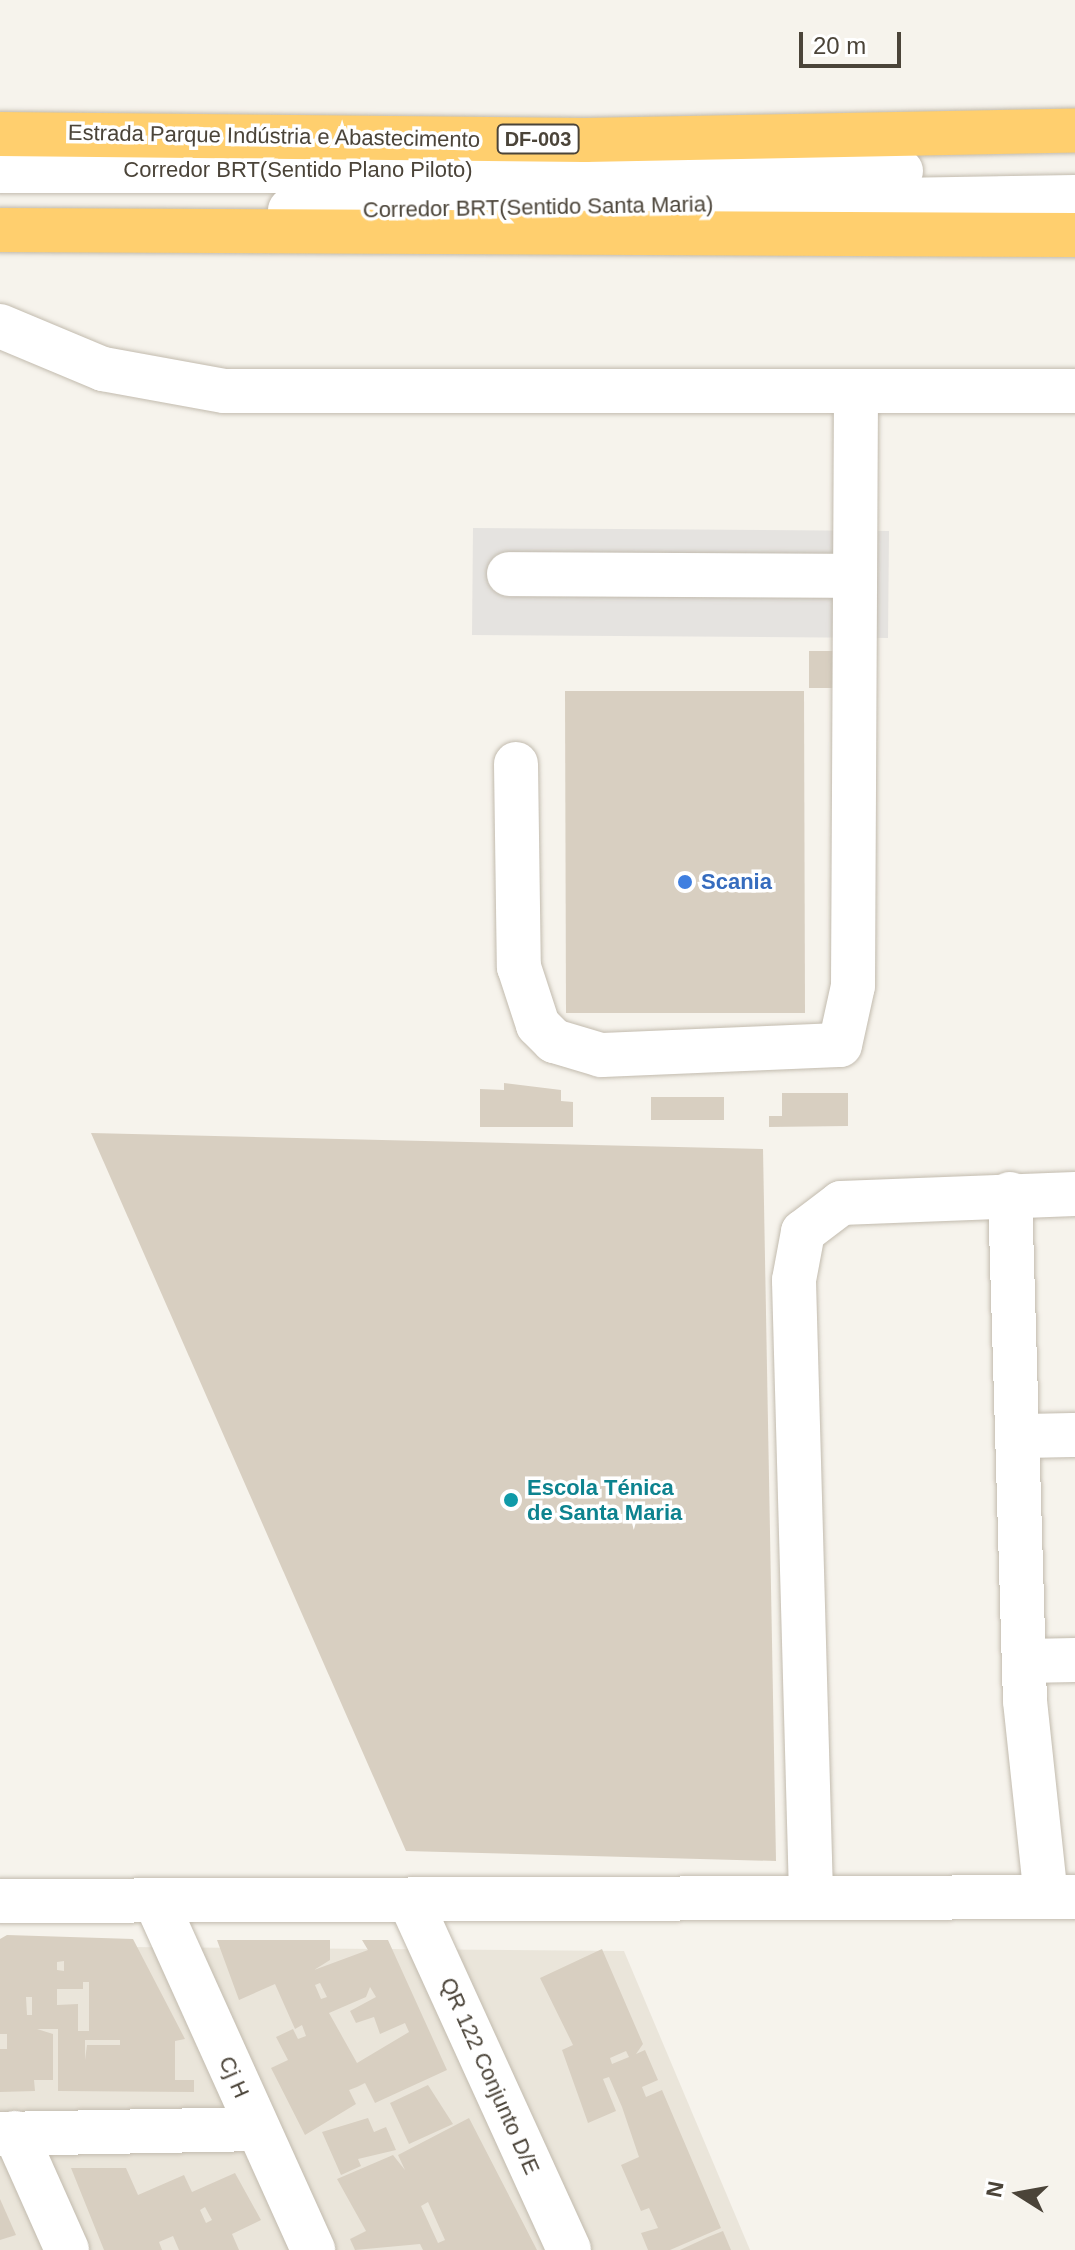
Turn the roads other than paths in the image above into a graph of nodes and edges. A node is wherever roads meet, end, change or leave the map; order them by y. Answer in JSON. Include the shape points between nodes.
{"nodes":[{"id":1,"x":1075,"y":131,"type":"edge"},
{"id":2,"x":0,"y":134,"type":"edge"},
{"id":3,"x":0,"y":171,"type":"edge"},
{"id":4,"x":1075,"y":172,"type":"edge"},
{"id":5,"x":1075,"y":197,"type":"edge"},
{"id":6,"x":0,"y":212,"type":"edge"},
{"id":7,"x":0,"y":230,"type":"edge"},
{"id":8,"x":1075,"y":235,"type":"edge"},
{"id":9,"x":0,"y":326,"type":"edge"},
{"id":10,"x":1075,"y":391,"type":"edge"},
{"id":11,"x":856,"y":393,"type":"junction"},
{"id":12,"x":509,"y":574,"type":"dead end"},
{"id":13,"x":855,"y":576,"type":"junction"},
{"id":14,"x":516,"y":764,"type":"dead end"},
{"id":15,"x":1010,"y":1194,"type":"junction"},
{"id":16,"x":1075,"y":1194,"type":"edge"},
{"id":17,"x":1075,"y":1435,"type":"edge"},
{"id":18,"x":1022,"y":1436,"type":"junction"},
{"id":19,"x":1075,"y":1660,"type":"edge"},
{"id":20,"x":1026,"y":1661,"type":"junction"},
{"id":21,"x":811,"y":1894,"type":"junction"},
{"id":22,"x":1060,"y":1897,"type":"edge"},
{"id":23,"x":0,"y":1901,"type":"edge"},
{"id":24,"x":411,"y":1903,"type":"junction"},
{"id":25,"x":157,"y":1904,"type":"junction"},
{"id":26,"x":257,"y":2129,"type":"junction"},
{"id":27,"x":8,"y":2133,"type":"edge"},
{"id":28,"x":67,"y":2250,"type":"edge"},
{"id":29,"x":313,"y":2250,"type":"edge"},
{"id":30,"x":569,"y":2250,"type":"edge"}],
"edges":[{"from":1,"to":2,"type":"highway","name":"Estrada Parque Indústria e Abastecimento","number":"DF-003","via":[[585,140]]},
{"from":3,"to":4,"type":"street","name":"Corredor BRT(Sentido Plano Piloto)"},
{"from":5,"to":6,"type":"street","name":"Corredor BRT(Sentido Santa Maria)"},
{"from":7,"to":8,"type":"highway"},
{"from":9,"to":11,"type":"street","via":[[103,369],[224,391]]},
{"from":10,"to":11,"type":"street"},
{"from":11,"to":13,"type":"street"},
{"from":12,"to":13,"type":"street"},
{"from":13,"to":14,"type":"street","via":[[853,986],[840,1045],[601,1055],[554,1041],[538,1025],[519,967]]},
{"from":15,"to":16,"type":"street"},
{"from":15,"to":18,"type":"street"},
{"from":15,"to":21,"type":"street","via":[[841,1203],[803,1232],[796,1253]]},
{"from":17,"to":18,"type":"street"},
{"from":18,"to":20,"type":"street"},
{"from":19,"to":20,"type":"street"},
{"from":20,"to":22,"type":"street"},
{"from":21,"to":22,"type":"street"},
{"from":21,"to":24,"type":"street"},
{"from":23,"to":25,"type":"street"},
{"from":24,"to":25,"type":"street"},
{"from":24,"to":30,"type":"street","name":"QR 122 Conjunto D/E"},
{"from":25,"to":26,"type":"street","name":"Cj H"},
{"from":26,"to":27,"type":"street"},
{"from":26,"to":29,"type":"street","name":"Cj H"},
{"from":27,"to":28,"type":"street"}]}
